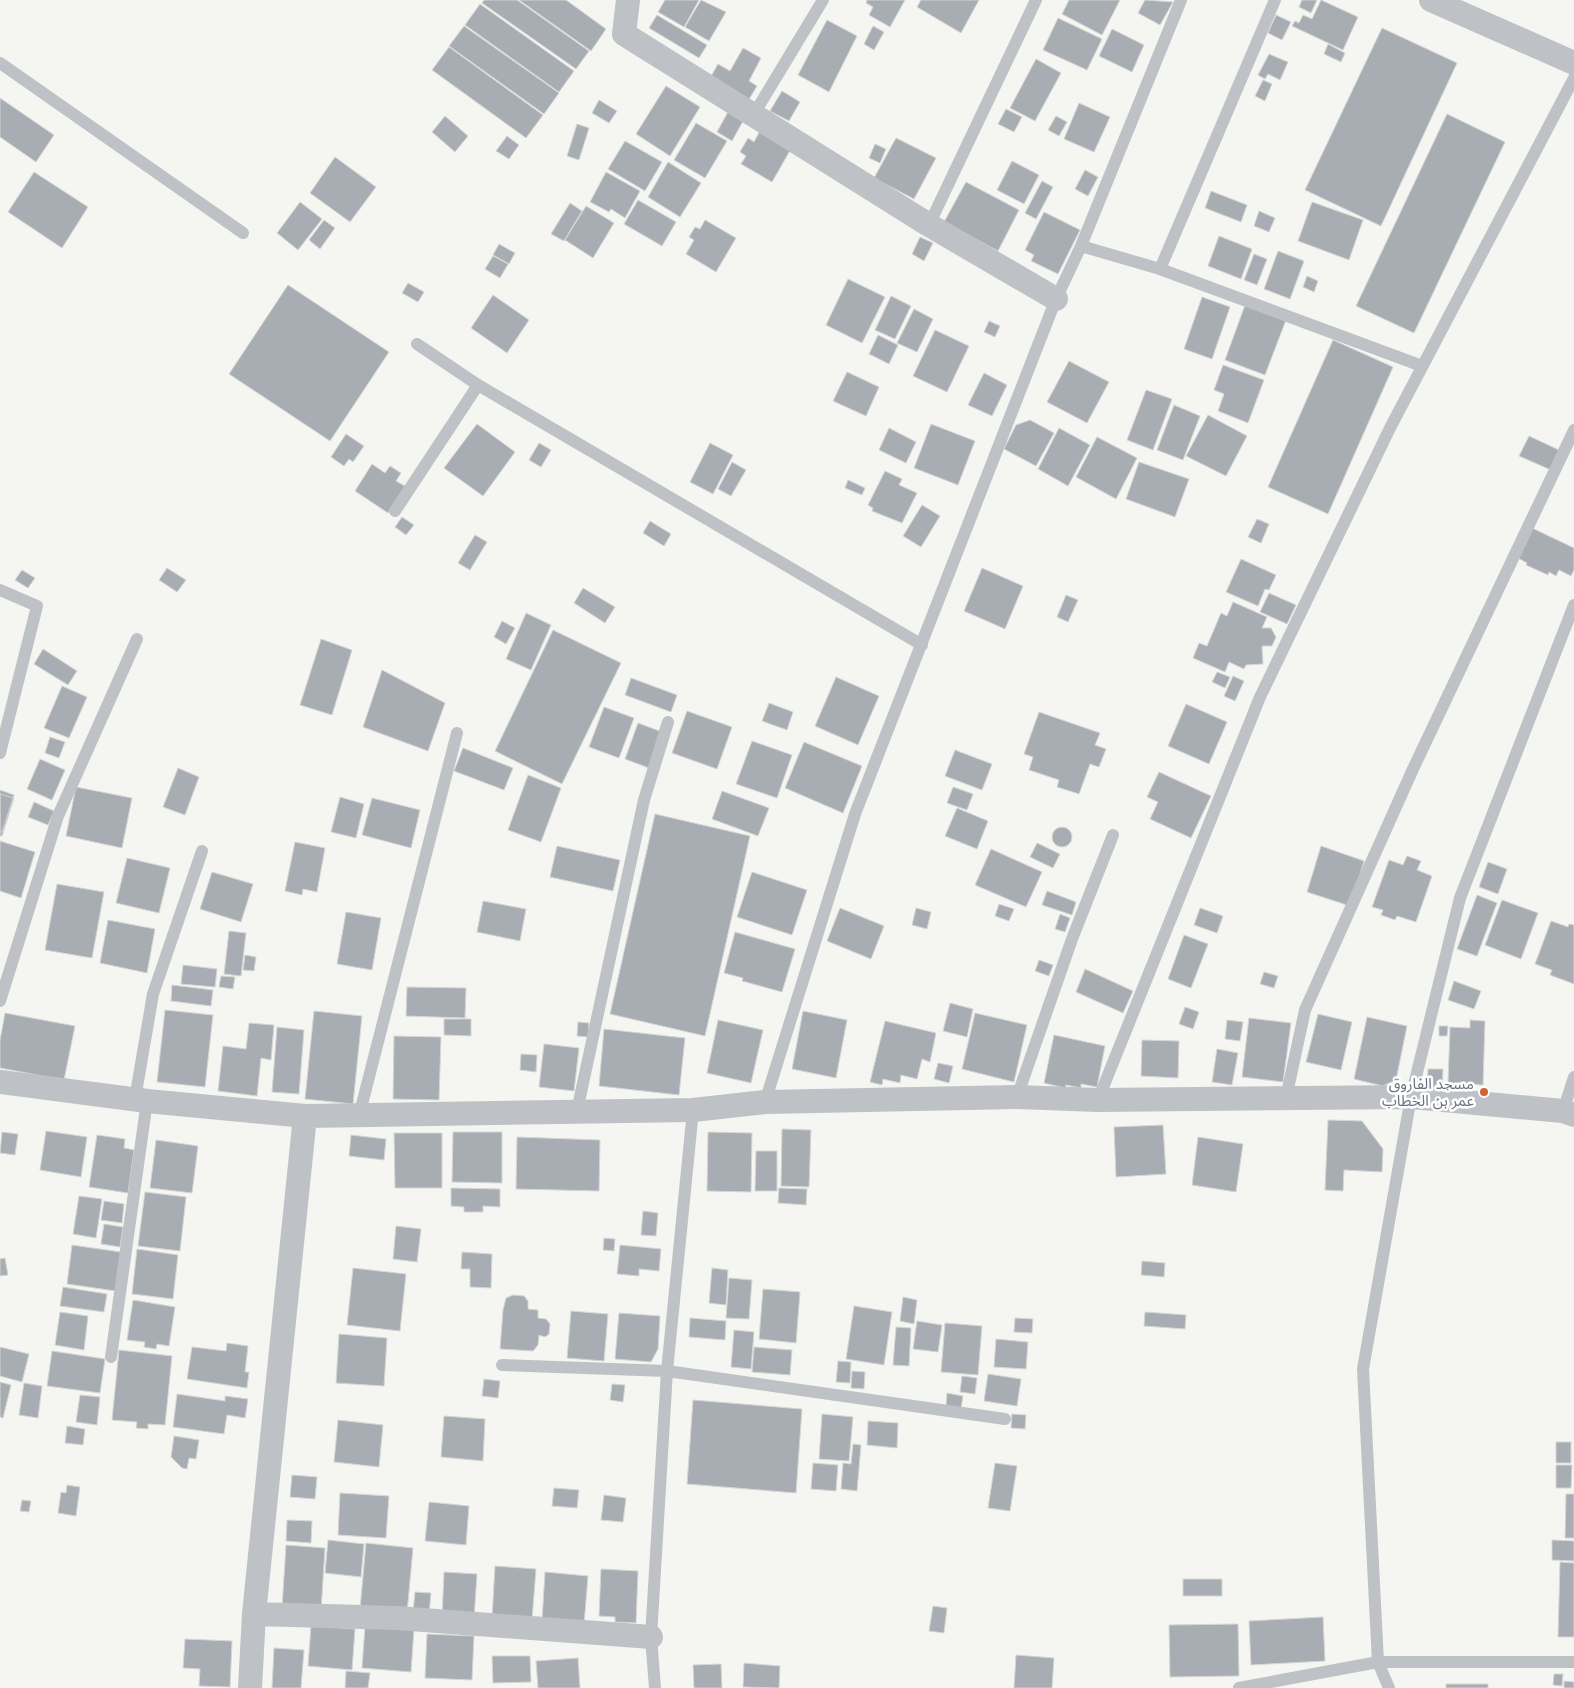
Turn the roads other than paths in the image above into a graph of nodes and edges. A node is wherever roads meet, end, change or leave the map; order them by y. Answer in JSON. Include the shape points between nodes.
{"nodes":[{"id":1,"x":628,"y":0,"type":"edge"},
{"id":2,"x":822,"y":0,"type":"edge"},
{"id":3,"x":1036,"y":0,"type":"edge"},
{"id":4,"x":1181,"y":0,"type":"edge"},
{"id":5,"x":1275,"y":0,"type":"edge"},
{"id":6,"x":1431,"y":0,"type":"edge"},
{"id":7,"x":1574,"y":63,"type":"edge"},
{"id":8,"x":0,"y":64,"type":"edge"},
{"id":9,"x":1574,"y":78,"type":"edge"},
{"id":10,"x":754,"y":114,"type":"junction"},
{"id":11,"x":929,"y":225,"type":"junction"},
{"id":12,"x":242,"y":233,"type":"dead end"},
{"id":13,"x":1081,"y":246,"type":"junction"},
{"id":14,"x":1160,"y":269,"type":"junction"},
{"id":15,"x":1056,"y":299,"type":"junction"},
{"id":16,"x":416,"y":344,"type":"dead end"},
{"id":17,"x":1422,"y":366,"type":"junction"},
{"id":18,"x":478,"y":385,"type":"junction"},
{"id":19,"x":1574,"y":430,"type":"edge"},
{"id":20,"x":394,"y":511,"type":"dead end"},
{"id":21,"x":0,"y":590,"type":"edge"},
{"id":22,"x":1574,"y":605,"type":"edge"},
{"id":23,"x":137,"y":639,"type":"dead end"},
{"id":24,"x":922,"y":645,"type":"junction"},
{"id":25,"x":668,"y":722,"type":"dead end"},
{"id":26,"x":457,"y":733,"type":"dead end"},
{"id":27,"x":0,"y":753,"type":"edge"},
{"id":28,"x":1113,"y":836,"type":"dead end"},
{"id":29,"x":202,"y":852,"type":"dead end"},
{"id":30,"x":0,"y":1001,"type":"edge"},
{"id":31,"x":1574,"y":1077,"type":"edge"},
{"id":32,"x":0,"y":1082,"type":"edge"},
{"id":33,"x":1410,"y":1096,"type":"junction"},
{"id":34,"x":1017,"y":1097,"type":"junction"},
{"id":35,"x":1286,"y":1098,"type":"junction"},
{"id":36,"x":141,"y":1100,"type":"junction"},
{"id":37,"x":1098,"y":1100,"type":"junction"},
{"id":38,"x":765,"y":1102,"type":"junction"},
{"id":39,"x":693,"y":1110,"type":"junction"},
{"id":40,"x":577,"y":1111,"type":"junction"},
{"id":41,"x":1569,"y":1113,"type":"edge"},
{"id":42,"x":305,"y":1116,"type":"junction"},
{"id":43,"x":359,"y":1116,"type":"junction"},
{"id":44,"x":112,"y":1357,"type":"dead end"},
{"id":45,"x":502,"y":1365,"type":"dead end"},
{"id":46,"x":667,"y":1371,"type":"junction"},
{"id":47,"x":1005,"y":1419,"type":"dead end"},
{"id":48,"x":254,"y":1614,"type":"junction"},
{"id":49,"x":651,"y":1637,"type":"junction"},
{"id":50,"x":1378,"y":1662,"type":"junction"},
{"id":51,"x":1574,"y":1662,"type":"edge"},
{"id":52,"x":250,"y":1688,"type":"edge"},
{"id":53,"x":655,"y":1688,"type":"edge"},
{"id":54,"x":1239,"y":1688,"type":"edge"},
{"id":55,"x":1389,"y":1688,"type":"edge"}],
"edges":[{"from":1,"to":10,"type":"street","via":[[624,34]]},
{"from":2,"to":10,"type":"lane"},
{"from":3,"to":11,"type":"lane"},
{"from":4,"to":13,"type":"lane"},
{"from":5,"to":14,"type":"lane"},
{"from":6,"to":7,"type":"street"},
{"from":8,"to":12,"type":"lane"},
{"from":9,"to":17,"type":"lane"},
{"from":10,"to":11,"type":"street"},
{"from":11,"to":15,"type":"street"},
{"from":13,"to":14,"type":"lane"},
{"from":13,"to":15,"type":"lane"},
{"from":14,"to":17,"type":"lane"},
{"from":15,"to":24,"type":"lane"},
{"from":16,"to":18,"type":"lane"},
{"from":17,"to":37,"type":"lane","via":[[1260,697]]},
{"from":18,"to":20,"type":"lane"},
{"from":18,"to":24,"type":"lane"},
{"from":19,"to":35,"type":"lane","via":[[1413,768],[1305,1010]]},
{"from":21,"to":27,"type":"lane","via":[[37,606]]},
{"from":22,"to":33,"type":"lane","via":[[1460,898]]},
{"from":23,"to":30,"type":"lane","via":[[58,816]]},
{"from":24,"to":38,"type":"lane","via":[[856,814]]},
{"from":25,"to":40,"type":"lane","via":[[644,800]]},
{"from":26,"to":43,"type":"lane"},
{"from":28,"to":34,"type":"lane","via":[[1072,939]]},
{"from":29,"to":36,"type":"lane","via":[[153,994]]},
{"from":31,"to":41,"type":"lane"},
{"from":32,"to":36,"type":"street"},
{"from":33,"to":35,"type":"street"},
{"from":33,"to":41,"type":"street"},
{"from":33,"to":50,"type":"lane","via":[[1363,1369]]},
{"from":34,"to":37,"type":"street"},
{"from":34,"to":38,"type":"street"},
{"from":35,"to":37,"type":"street"},
{"from":36,"to":42,"type":"street"},
{"from":36,"to":44,"type":"lane"},
{"from":38,"to":39,"type":"street"},
{"from":39,"to":40,"type":"street"},
{"from":39,"to":46,"type":"lane"},
{"from":40,"to":43,"type":"street"},
{"from":42,"to":43,"type":"street"},
{"from":42,"to":48,"type":"street"},
{"from":45,"to":46,"type":"lane"},
{"from":46,"to":47,"type":"lane"},
{"from":46,"to":49,"type":"lane"},
{"from":48,"to":49,"type":"street","via":[[397,1618]]},
{"from":48,"to":52,"type":"street"},
{"from":49,"to":53,"type":"lane"},
{"from":50,"to":51,"type":"lane"},
{"from":50,"to":54,"type":"lane"},
{"from":50,"to":55,"type":"lane"}]}
